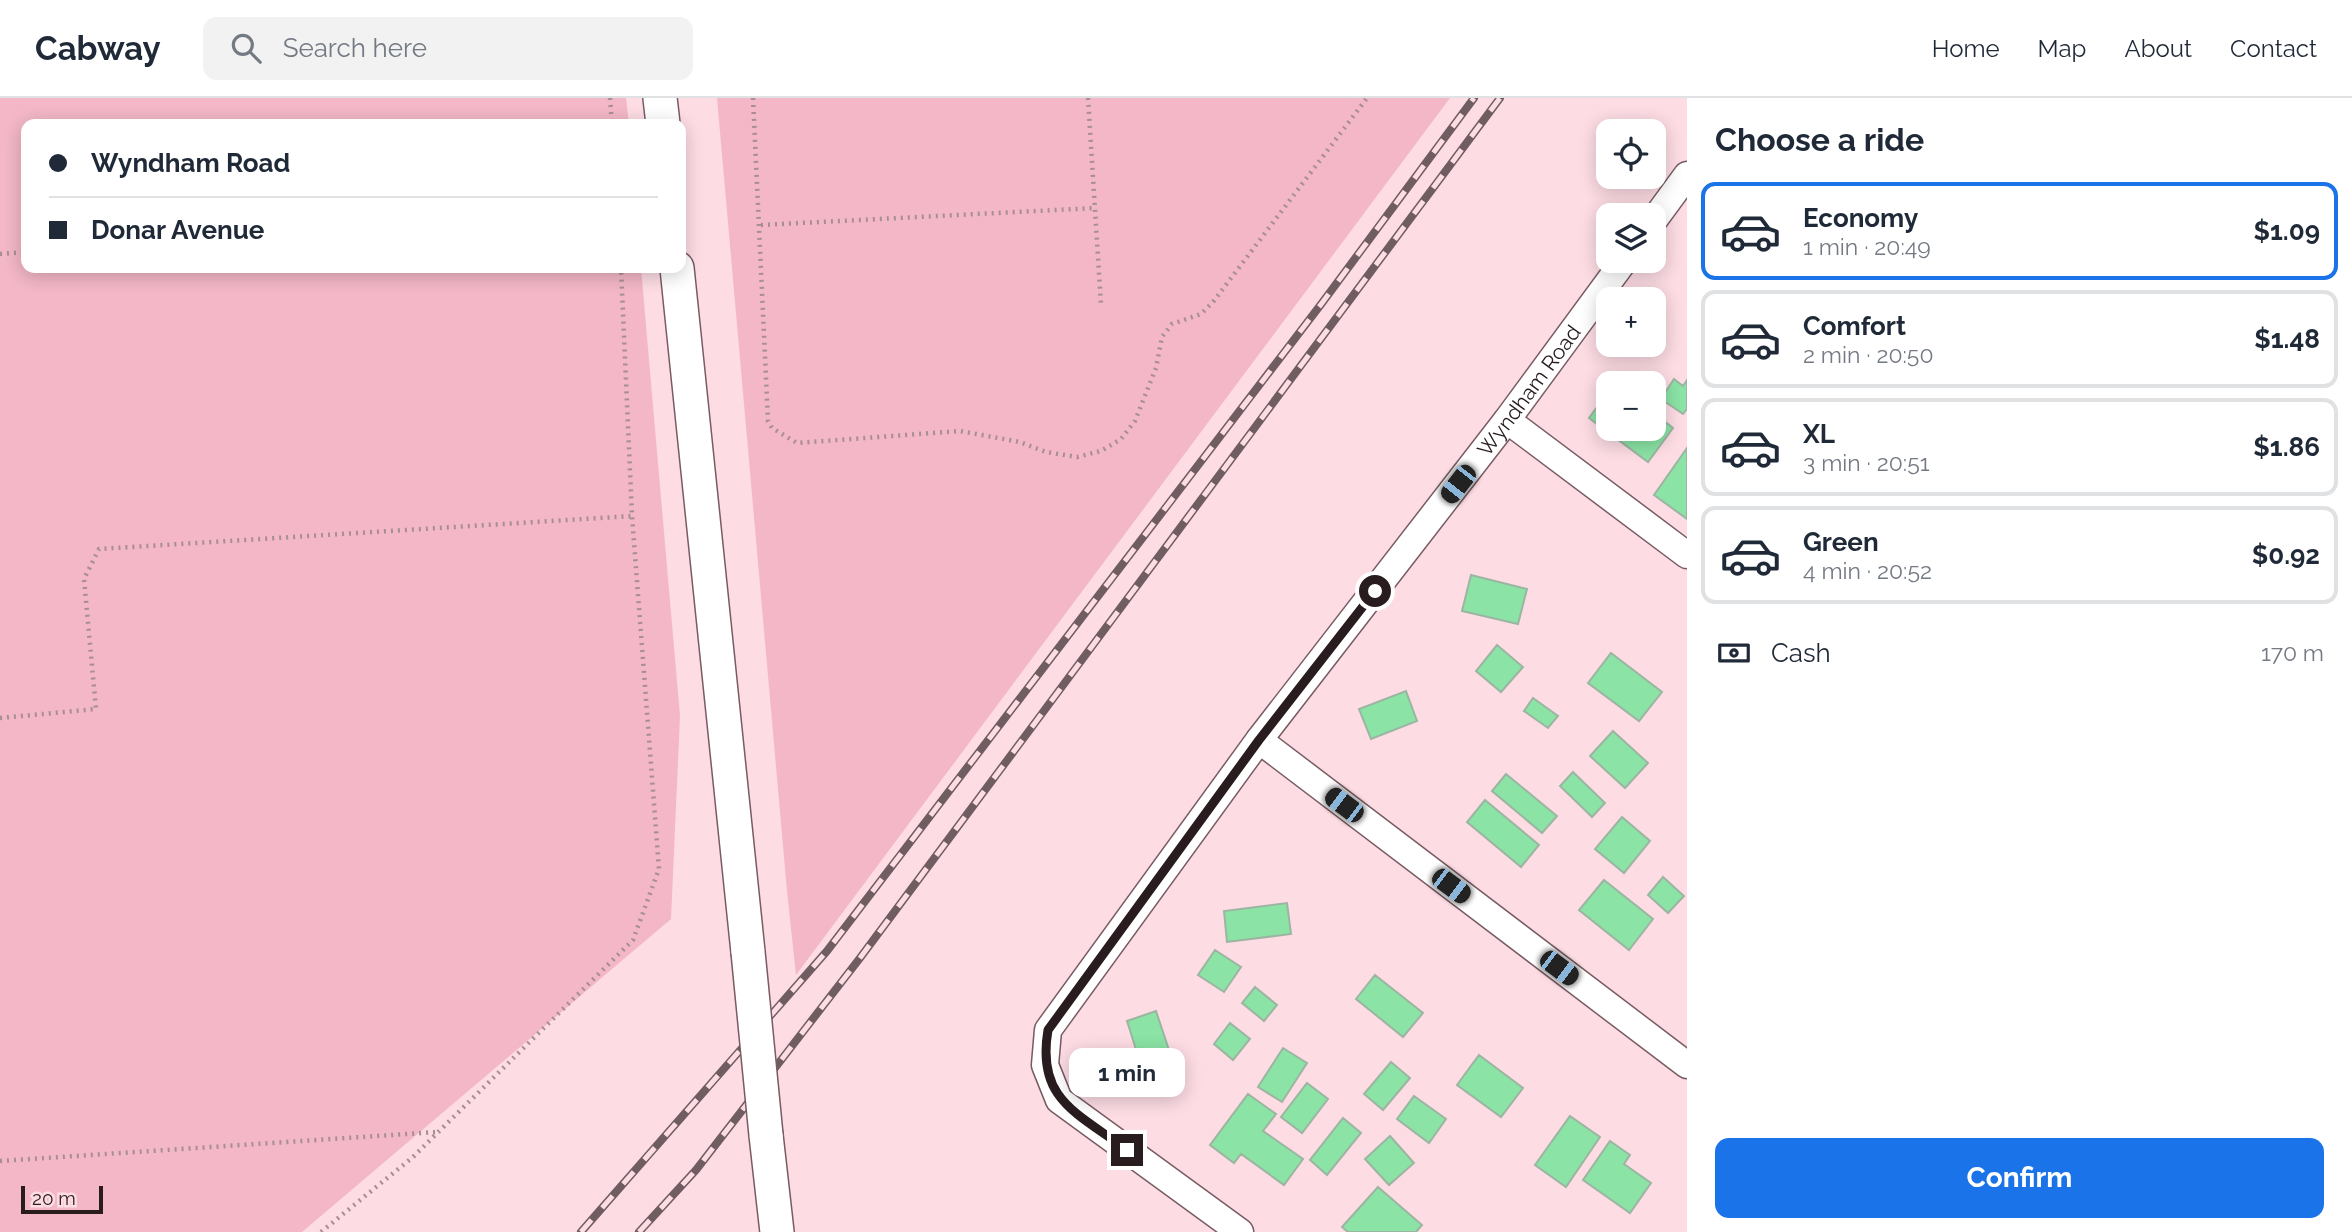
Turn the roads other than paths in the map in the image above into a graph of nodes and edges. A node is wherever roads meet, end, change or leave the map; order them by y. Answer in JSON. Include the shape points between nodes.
{"nodes":[{"id":1,"x":660,"y":98,"type":"edge"},
{"id":2,"x":662,"y":119,"type":"edge"},
{"id":3,"x":1687,"y":175,"type":"edge"},
{"id":4,"x":1666,"y":204,"type":"edge"},
{"id":5,"x":678,"y":273,"type":"edge"},
{"id":6,"x":1615,"y":273,"type":"edge"},
{"id":7,"x":1507,"y":419,"type":"junction"},
{"id":8,"x":1687,"y":555,"type":"edge"},
{"id":9,"x":1259,"y":740,"type":"junction"},
{"id":10,"x":1687,"y":1065,"type":"edge"},
{"id":11,"x":777,"y":1232,"type":"edge"},
{"id":12,"x":1240,"y":1232,"type":"edge"}],
"edges":[{"from":1,"to":2,"type":"street"},
{"from":3,"to":4,"type":"street"},
{"from":5,"to":11,"type":"street","bridge":true},
{"from":6,"to":7,"type":"street","name":"Wyndham Road"},
{"from":7,"to":8,"type":"street"},
{"from":7,"to":9,"type":"street","name":"Wyndham Road"},
{"from":9,"to":10,"type":"street"},
{"from":9,"to":12,"type":"street","name":"Wyndham Road","via":[[1048,1030],[1045,1065],[1059,1100]]}]}
